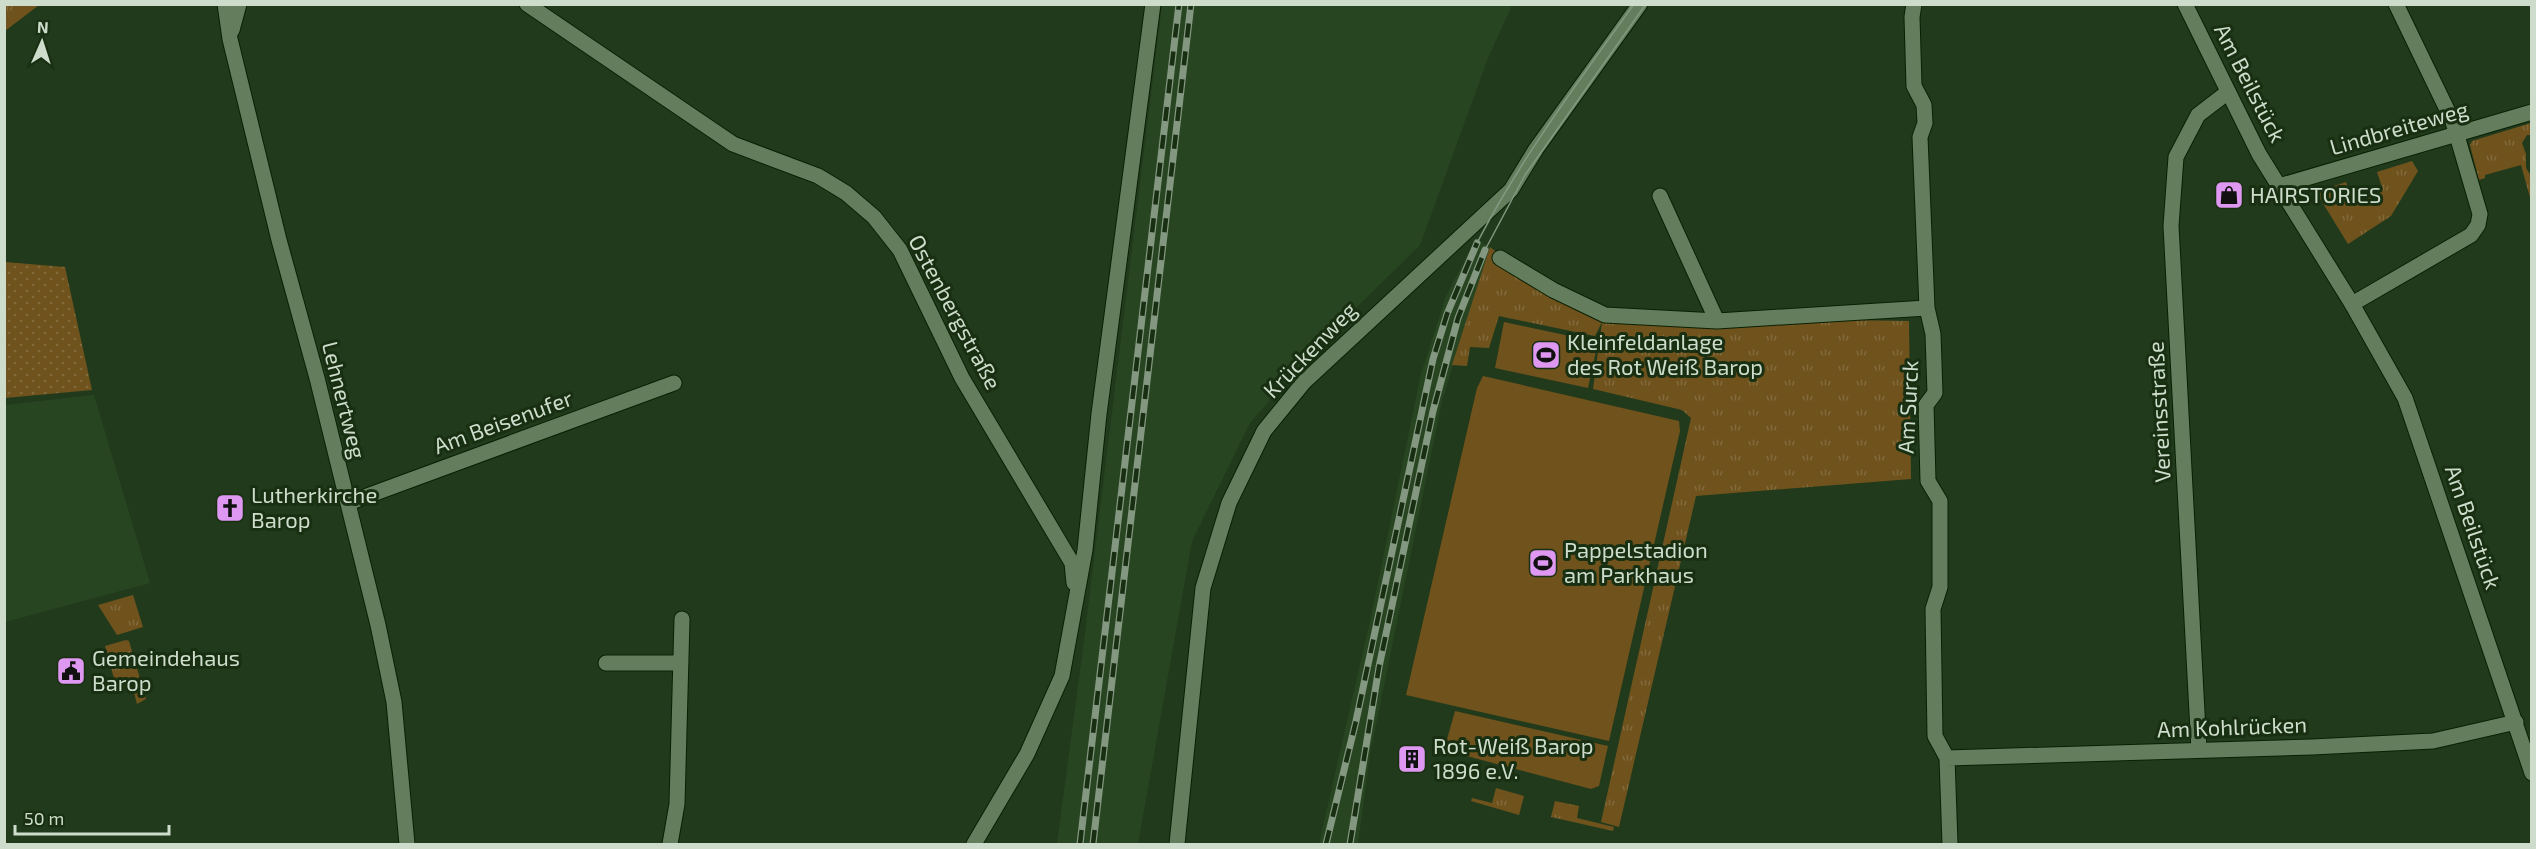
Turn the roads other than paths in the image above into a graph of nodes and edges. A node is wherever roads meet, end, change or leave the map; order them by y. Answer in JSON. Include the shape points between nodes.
{"nodes":[{"id":1,"x":225,"y":4,"type":"edge"},
{"id":2,"x":239,"y":4,"type":"edge"},
{"id":3,"x":527,"y":4,"type":"edge"},
{"id":4,"x":1154,"y":4,"type":"edge"},
{"id":5,"x":1640,"y":4,"type":"edge"},
{"id":6,"x":1914,"y":4,"type":"edge"},
{"id":7,"x":2185,"y":4,"type":"edge"},
{"id":8,"x":2396,"y":4,"type":"edge"},
{"id":9,"x":230,"y":39,"type":"junction"},
{"id":10,"x":2228,"y":92,"type":"junction"},
{"id":11,"x":2532,"y":112,"type":"edge"},
{"id":12,"x":2456,"y":136,"type":"junction"},
{"id":13,"x":2279,"y":186,"type":"junction"},
{"id":14,"x":1660,"y":196,"type":"dead end"},
{"id":15,"x":1500,"y":258,"type":"dead end"},
{"id":16,"x":2352,"y":304,"type":"junction"},
{"id":17,"x":1927,"y":308,"type":"junction"},
{"id":18,"x":1717,"y":321,"type":"junction"},
{"id":19,"x":674,"y":383,"type":"dead end"},
{"id":20,"x":348,"y":503,"type":"junction"},
{"id":21,"x":1076,"y":601,"type":"junction"},
{"id":22,"x":682,"y":619,"type":"dead end"},
{"id":23,"x":606,"y":663,"type":"dead end"},
{"id":24,"x":681,"y":663,"type":"junction"},
{"id":25,"x":2516,"y":722,"type":"junction"},
{"id":26,"x":2199,"y":750,"type":"junction"},
{"id":27,"x":1947,"y":758,"type":"junction"},
{"id":28,"x":2532,"y":773,"type":"edge"},
{"id":29,"x":407,"y":844,"type":"edge"},
{"id":30,"x":670,"y":844,"type":"edge"},
{"id":31,"x":974,"y":844,"type":"edge"},
{"id":32,"x":1177,"y":844,"type":"edge"},
{"id":33,"x":1950,"y":844,"type":"edge"}],
"edges":[{"from":1,"to":9,"type":"street","name":"Lehnertweg"},
{"from":2,"to":9,"type":"street"},
{"from":3,"to":21,"type":"street","name":"Ostenbergstraße","via":[[732,144],[818,176],[874,217],[900,250],[962,378],[1072,563]]},
{"from":4,"to":21,"type":"street","name":"Ostenbergstraße"},
{"from":5,"to":32,"type":"street","name":"Krückenweg","via":[[1536,148],[1511,190],[1304,382],[1264,431],[1229,503],[1203,588]]},
{"from":6,"to":17,"type":"street","name":"Am Surck","via":[[1914,86],[1924,105],[1920,137]]},
{"from":7,"to":10,"type":"street","name":"Am Beilstück"},
{"from":8,"to":12,"type":"street","via":[[2453,122]]},
{"from":9,"to":20,"type":"street","name":"Lehnertweg"},
{"from":10,"to":13,"type":"street","name":"Am Beilstück"},
{"from":10,"to":26,"type":"street","name":"Vereinsstraße","via":[[2198,115],[2176,157],[2171,226]]},
{"from":11,"to":12,"type":"street","name":"Lindbreiteweg"},
{"from":12,"to":13,"type":"street","name":"Lindbreiteweg"},
{"from":12,"to":16,"type":"street","via":[[2480,214],[2478,225],[2471,235]]},
{"from":13,"to":16,"type":"street","name":"Am Beilstück"},
{"from":14,"to":18,"type":"street"},
{"from":15,"to":18,"type":"street","via":[[1605,315]]},
{"from":16,"to":25,"type":"street","name":"Am Beilstück","via":[[2405,398]]},
{"from":17,"to":18,"type":"street"},
{"from":17,"to":27,"type":"street","name":"Am Surck","via":[[1933,334],[1935,393],[1926,405],[1928,481],[1940,501],[1940,587],[1933,609],[1935,736]]},
{"from":19,"to":20,"type":"street","name":"Am Beisenufer"},
{"from":20,"to":29,"type":"street","name":"Lehnertweg","via":[[394,702]]},
{"from":21,"to":31,"type":"street","name":"Ostenbergstraße","via":[[1062,676],[1027,754]]},
{"from":22,"to":24,"type":"street"},
{"from":23,"to":24,"type":"street"},
{"from":24,"to":30,"type":"street","via":[[677,804]]},
{"from":25,"to":26,"type":"street","name":"Am Kohlrücken","via":[[2433,741]]},
{"from":25,"to":28,"type":"street","name":"Am Beilstück"},
{"from":26,"to":27,"type":"street","name":"Am Kohlrücken"},
{"from":27,"to":33,"type":"street","name":"Am Surck"}]}
